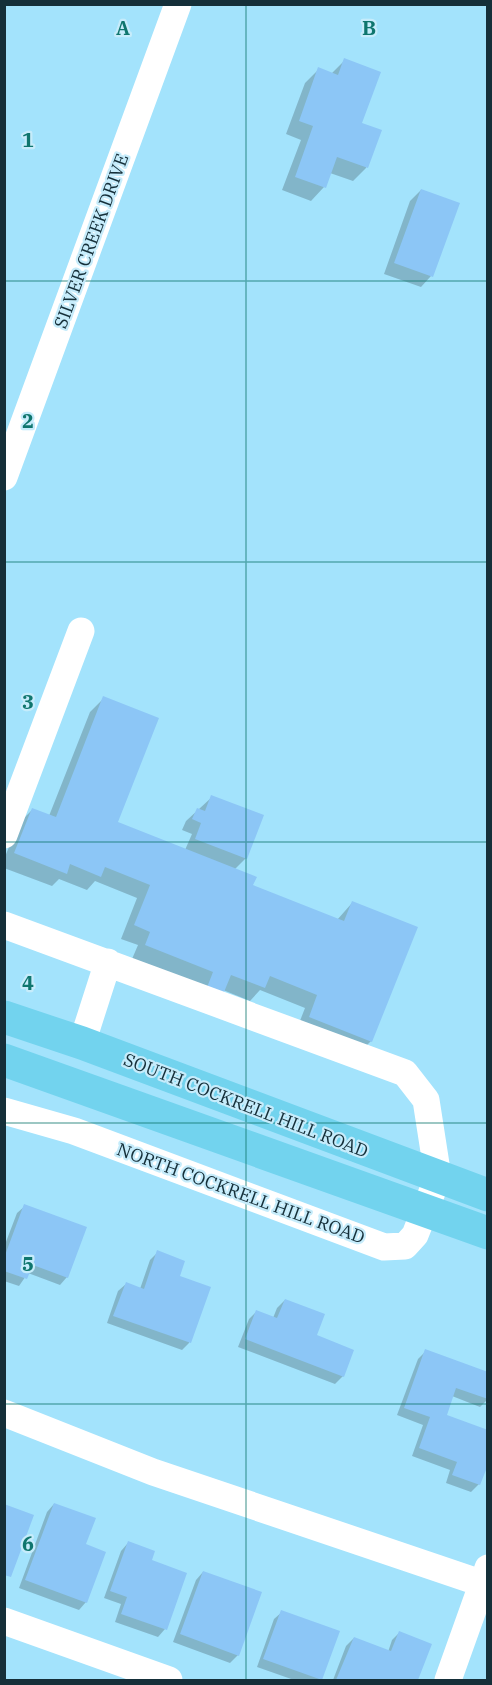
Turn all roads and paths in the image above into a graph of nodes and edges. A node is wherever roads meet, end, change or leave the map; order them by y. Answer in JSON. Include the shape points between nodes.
{"nodes":[{"id":1,"x":178,"y":4,"type":"edge"},
{"id":2,"x":4,"y":477,"type":"edge"},
{"id":3,"x":81,"y":632,"type":"dead end"},
{"id":4,"x":4,"y":835,"type":"edge"},
{"id":5,"x":4,"y":926,"type":"edge"},
{"id":6,"x":108,"y":962,"type":"junction"},
{"id":7,"x":4,"y":1017,"type":"edge"},
{"id":8,"x":82,"y":1043,"type":"junction"},
{"id":9,"x":4,"y":1060,"type":"edge"},
{"id":10,"x":4,"y":1111,"type":"edge"},
{"id":11,"x":438,"y":1178,"type":"junction"},
{"id":12,"x":488,"y":1195,"type":"edge"},
{"id":13,"x":425,"y":1210,"type":"junction"},
{"id":14,"x":488,"y":1233,"type":"edge"},
{"id":15,"x":4,"y":1413,"type":"edge"},
{"id":16,"x":484,"y":1576,"type":"edge"},
{"id":17,"x":4,"y":1621,"type":"edge"},
{"id":18,"x":169,"y":1680,"type":"edge"},
{"id":19,"x":448,"y":1680,"type":"edge"}],
"edges":[{"from":1,"to":2,"type":"street","name":"SILVER CREEK DRIVE"},
{"from":3,"to":4,"type":"street"},
{"from":5,"to":6,"type":"street"},
{"from":6,"to":8,"type":"street"},
{"from":6,"to":11,"type":"street","via":[[405,1073],[426,1100]]},
{"from":7,"to":8,"type":"main road","name":"SOUTH COCKRELL HILL ROAD"},
{"from":8,"to":11,"type":"main road","name":"SOUTH COCKRELL HILL ROAD"},
{"from":9,"to":13,"type":"main road","name":"SOUTH COCKRELL HILL ROAD"},
{"from":10,"to":13,"type":"street","name":"NORTH COCKRELL HILL ROAD","via":[[74,1131],[384,1247],[405,1246],[415,1235]]},
{"from":11,"to":12,"type":"main road","name":"SOUTH COCKRELL HILL ROAD"},
{"from":11,"to":13,"type":"street","name":"NORTH COCKRELL HILL ROAD"},
{"from":13,"to":14,"type":"main road","name":"SOUTH COCKRELL HILL ROAD"},
{"from":15,"to":16,"type":"street","via":[[153,1472]]},
{"from":16,"to":19,"type":"street"},
{"from":17,"to":18,"type":"street"}]}
